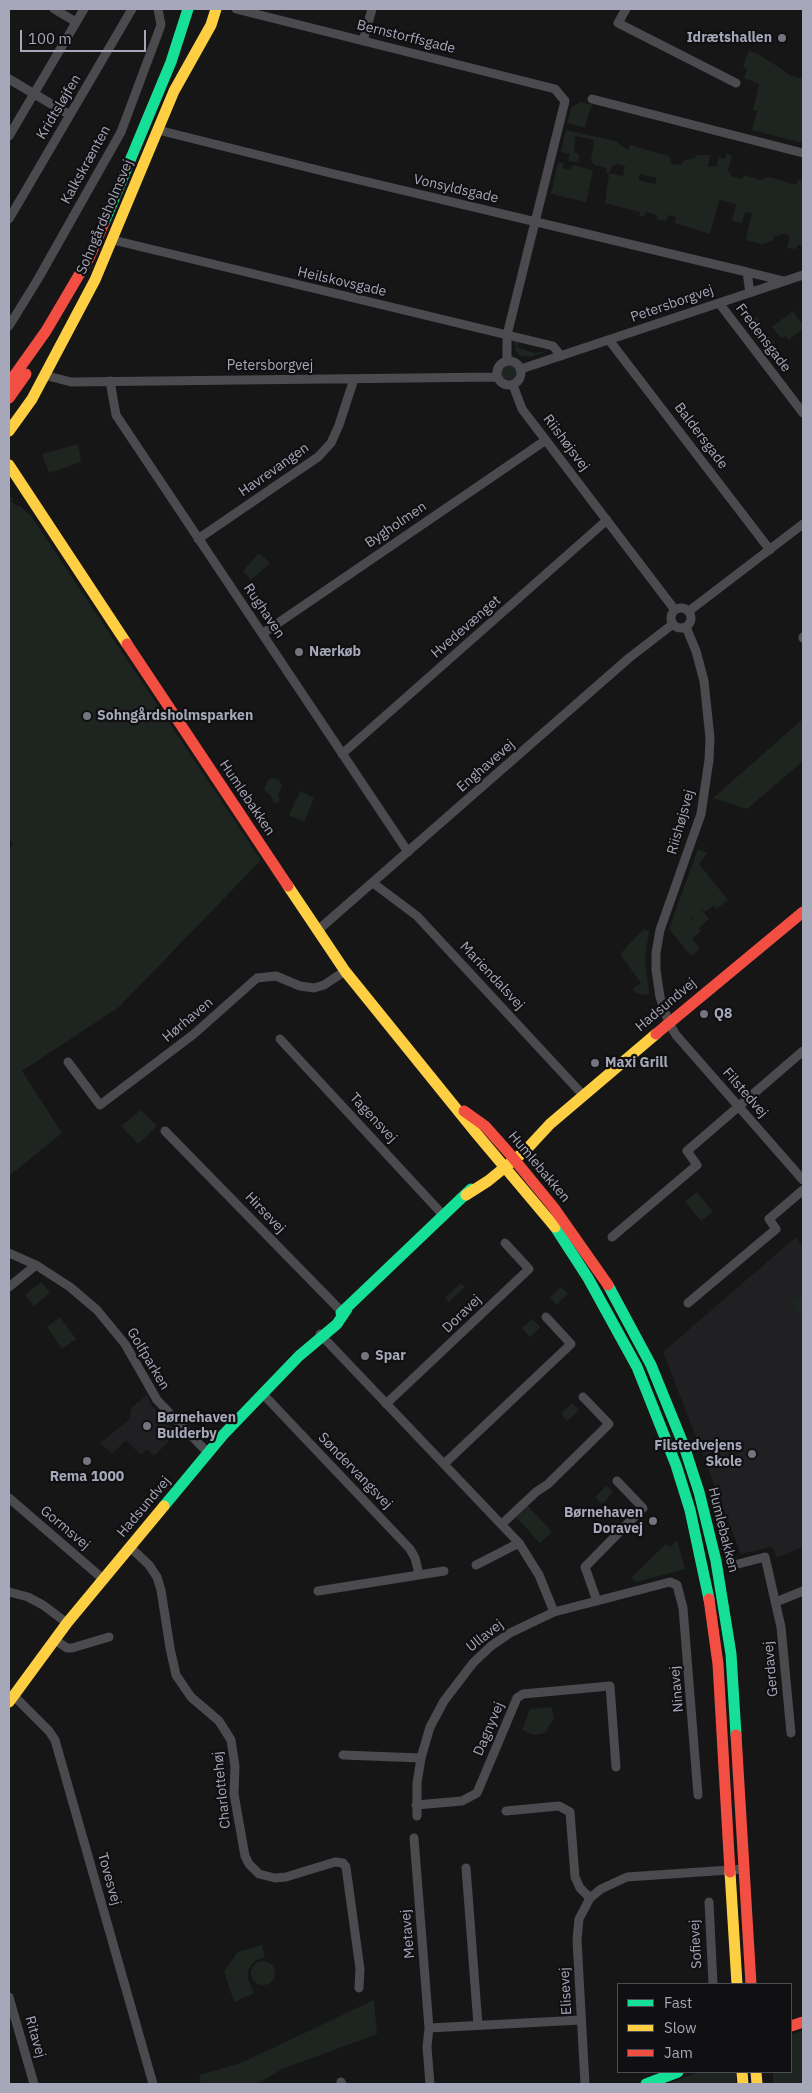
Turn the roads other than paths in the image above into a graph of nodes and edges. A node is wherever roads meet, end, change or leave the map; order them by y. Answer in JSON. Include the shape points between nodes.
{"nodes":[{"id":1,"x":54,"y":9,"type":"edge"},
{"id":2,"x":84,"y":9,"type":"edge"},
{"id":3,"x":132,"y":9,"type":"edge"},
{"id":4,"x":158,"y":9,"type":"edge"},
{"id":5,"x":188,"y":9,"type":"edge"},
{"id":6,"x":210,"y":9,"type":"edge"},
{"id":7,"x":216,"y":9,"type":"edge"},
{"id":8,"x":236,"y":9,"type":"edge"},
{"id":9,"x":372,"y":9,"type":"edge"},
{"id":10,"x":626,"y":9,"type":"edge"},
{"id":11,"x":76,"y":22,"type":"junction"},
{"id":12,"x":363,"y":41,"type":"junction"},
{"id":13,"x":189,"y":63,"type":"junction"},
{"id":14,"x":9,"y":79,"type":"edge"},
{"id":15,"x":736,"y":83,"type":"dead end"},
{"id":16,"x":34,"y":94,"type":"junction"},
{"id":17,"x":592,"y":99,"type":"dead end"},
{"id":18,"x":70,"y":115,"type":"junction"},
{"id":19,"x":158,"y":130,"type":"junction"},
{"id":20,"x":9,"y":136,"type":"edge"},
{"id":21,"x":803,"y":153,"type":"edge"},
{"id":22,"x":9,"y":219,"type":"edge"},
{"id":23,"x":534,"y":221,"type":"junction"},
{"id":24,"x":113,"y":240,"type":"junction"},
{"id":25,"x":747,"y":272,"type":"junction"},
{"id":26,"x":82,"y":273,"type":"junction"},
{"id":27,"x":803,"y":275,"type":"edge"},
{"id":28,"x":785,"y":281,"type":"junction"},
{"id":29,"x":750,"y":293,"type":"junction"},
{"id":30,"x":720,"y":303,"type":"junction"},
{"id":31,"x":9,"y":326,"type":"edge"},
{"id":32,"x":507,"y":335,"type":"junction"},
{"id":33,"x":609,"y":340,"type":"junction"},
{"id":34,"x":561,"y":356,"type":"junction"},
{"id":35,"x":507,"y":360,"type":"junction"},
{"id":36,"x":521,"y":369,"type":"junction"},
{"id":37,"x":44,"y":375,"type":"junction"},
{"id":38,"x":497,"y":377,"type":"junction"},
{"id":39,"x":354,"y":379,"type":"junction"},
{"id":40,"x":110,"y":381,"type":"junction"},
{"id":41,"x":9,"y":383,"type":"edge"},
{"id":42,"x":513,"y":385,"type":"junction"},
{"id":43,"x":9,"y":398,"type":"edge"},
{"id":44,"x":803,"y":413,"type":"edge"},
{"id":45,"x":9,"y":431,"type":"edge"},
{"id":46,"x":546,"y":440,"type":"junction"},
{"id":47,"x":9,"y":465,"type":"edge"},
{"id":48,"x":9,"y":478,"type":"edge"},
{"id":49,"x":32,"y":502,"type":"junction"},
{"id":50,"x":608,"y":520,"type":"junction"},
{"id":51,"x":802,"y":528,"type":"edge"},
{"id":52,"x":198,"y":538,"type":"junction"},
{"id":53,"x":770,"y":550,"type":"junction"},
{"id":54,"x":675,"y":610,"type":"junction"},
{"id":55,"x":689,"y":611,"type":"junction"},
{"id":56,"x":673,"y":624,"type":"junction"},
{"id":57,"x":686,"y":627,"type":"junction"},
{"id":58,"x":262,"y":634,"type":"junction"},
{"id":59,"x":342,"y":754,"type":"junction"},
{"id":60,"x":408,"y":852,"type":"junction"},
{"id":61,"x":373,"y":883,"type":"junction"},
{"id":62,"x":803,"y":912,"type":"edge"},
{"id":63,"x":318,"y":931,"type":"junction"},
{"id":64,"x":345,"y":971,"type":"junction"},
{"id":65,"x":669,"y":1023,"type":"junction"},
{"id":66,"x":280,"y":1039,"type":"dead end"},
{"id":67,"x":803,"y":1051,"type":"edge"},
{"id":68,"x":68,"y":1062,"type":"dead end"},
{"id":69,"x":583,"y":1095,"type":"junction"},
{"id":70,"x":738,"y":1106,"type":"junction"},
{"id":71,"x":165,"y":1130,"type":"dead end"},
{"id":72,"x":507,"y":1160,"type":"junction"},
{"id":73,"x":803,"y":1180,"type":"edge"},
{"id":74,"x":803,"y":1190,"type":"edge"},
{"id":75,"x":444,"y":1216,"type":"junction"},
{"id":76,"x":612,"y":1237,"type":"dead end"},
{"id":77,"x":504,"y":1243,"type":"dead end"},
{"id":78,"x":9,"y":1253,"type":"edge"},
{"id":79,"x":36,"y":1265,"type":"junction"},
{"id":80,"x":9,"y":1287,"type":"edge"},
{"id":81,"x":688,"y":1303,"type":"dead end"},
{"id":82,"x":345,"y":1312,"type":"junction"},
{"id":83,"x":546,"y":1317,"type":"dead end"},
{"id":84,"x":319,"y":1337,"type":"junction"},
{"id":85,"x":262,"y":1393,"type":"junction"},
{"id":86,"x":584,"y":1397,"type":"dead end"},
{"id":87,"x":386,"y":1404,"type":"junction"},
{"id":88,"x":208,"y":1454,"type":"junction"},
{"id":89,"x":444,"y":1464,"type":"junction"},
{"id":90,"x":617,"y":1481,"type":"dead end"},
{"id":91,"x":9,"y":1498,"type":"edge"},
{"id":92,"x":502,"y":1524,"type":"junction"},
{"id":93,"x":519,"y":1543,"type":"junction"},
{"id":94,"x":130,"y":1547,"type":"junction"},
{"id":95,"x":738,"y":1564,"type":"dead end"},
{"id":96,"x":476,"y":1565,"type":"dead end"},
{"id":97,"x":444,"y":1571,"type":"dead end"},
{"id":98,"x":419,"y":1574,"type":"junction"},
{"id":99,"x":103,"y":1579,"type":"junction"},
{"id":100,"x":674,"y":1583,"type":"joint"},
{"id":101,"x":318,"y":1591,"type":"dead end"},
{"id":102,"x":803,"y":1591,"type":"edge"},
{"id":103,"x":9,"y":1592,"type":"edge"},
{"id":104,"x":597,"y":1601,"type":"junction"},
{"id":105,"x":776,"y":1602,"type":"junction"},
{"id":106,"x":554,"y":1612,"type":"junction"},
{"id":107,"x":67,"y":1623,"type":"junction"},
{"id":108,"x":109,"y":1637,"type":"dead end"},
{"id":109,"x":55,"y":1640,"type":"junction"},
{"id":110,"x":11,"y":1699,"type":"edge"},
{"id":111,"x":791,"y":1733,"type":"dead end"},
{"id":112,"x":344,"y":1756,"type":"dead end"},
{"id":113,"x":421,"y":1758,"type":"junction"},
{"id":114,"x":616,"y":1768,"type":"dead end"},
{"id":115,"x":698,"y":1795,"type":"dead end"},
{"id":116,"x":416,"y":1805,"type":"junction"},
{"id":117,"x":506,"y":1811,"type":"dead end"},
{"id":118,"x":417,"y":1816,"type":"dead end"},
{"id":119,"x":414,"y":1838,"type":"dead end"},
{"id":120,"x":466,"y":1868,"type":"dead end"},
{"id":121,"x":744,"y":1869,"type":"junction"},
{"id":122,"x":730,"y":1870,"type":"junction"},
{"id":123,"x":590,"y":1898,"type":"junction"},
{"id":124,"x":709,"y":1902,"type":"dead end"},
{"id":125,"x":713,"y":1983,"type":"edge"},
{"id":126,"x":737,"y":1983,"type":"edge"},
{"id":127,"x":751,"y":1983,"type":"edge"},
{"id":128,"x":359,"y":1988,"type":"dead end"},
{"id":129,"x":9,"y":1997,"type":"edge"},
{"id":130,"x":581,"y":2020,"type":"junction"},
{"id":131,"x":478,"y":2025,"type":"junction"},
{"id":132,"x":429,"y":2028,"type":"junction"},
{"id":133,"x":675,"y":2073,"type":"edge"},
{"id":134,"x":34,"y":2084,"type":"edge"},
{"id":135,"x":153,"y":2084,"type":"edge"},
{"id":136,"x":430,"y":2084,"type":"edge"},
{"id":137,"x":585,"y":2084,"type":"edge"},
{"id":138,"x":646,"y":2084,"type":"edge"}],
"edges":[{"from":1,"to":11,"type":"street"},
{"from":2,"to":11,"type":"street"},
{"from":3,"to":18,"type":"street","name":"Kridtsløjfen"},
{"from":4,"to":31,"type":"street","name":"Kalkskrænten","via":[[161,25],[121,132]]},
{"from":5,"to":26,"type":"street","name":"Sohngårdsholmsvej","via":[[171,62]]},
{"from":6,"to":13,"type":"street"},
{"from":7,"to":13,"type":"street","name":"Sohngårdsholmsvej","via":[[211,25]]},
{"from":8,"to":12,"type":"street","name":"Bernstorffsgade"},
{"from":9,"to":12,"type":"street"},
{"from":10,"to":15,"type":"street","via":[[618,23]]},
{"from":11,"to":16,"type":"street"},
{"from":12,"to":23,"type":"street","name":"Bernstorffsgade","via":[[555,89],[565,100]]},
{"from":13,"to":19,"type":"street","name":"Sohngårdsholmsvej"},
{"from":14,"to":16,"type":"street"},
{"from":16,"to":18,"type":"street"},
{"from":16,"to":20,"type":"street"},
{"from":17,"to":21,"type":"street"},
{"from":18,"to":22,"type":"street","name":"Kridtsløjfen"},
{"from":19,"to":23,"type":"street","name":"Vonsyldsgade"},
{"from":19,"to":24,"type":"street","name":"Sohngårdsholmsvej"},
{"from":23,"to":25,"type":"street","name":"Vonsyldsgade"},
{"from":23,"to":32,"type":"street"},
{"from":24,"to":32,"type":"street","name":"Heilskovsgade"},
{"from":24,"to":37,"type":"street","name":"Sohngårdsholmsvej"},
{"from":25,"to":28,"type":"street","name":"Vonsyldsgade"},
{"from":25,"to":29,"type":"street"},
{"from":26,"to":41,"type":"street","name":"Sohngårdsholmsvej"},
{"from":26,"to":43,"type":"street","via":[[40,352]]},
{"from":27,"to":28,"type":"street","name":"Petersborgvej"},
{"from":28,"to":29,"type":"street","name":"Petersborgvej"},
{"from":29,"to":30,"type":"street","name":"Petersborgvej"},
{"from":30,"to":33,"type":"street","name":"Petersborgvej"},
{"from":30,"to":44,"type":"street","name":"Fredensgade"},
{"from":32,"to":34,"type":"street","name":"Heilskovsgade","via":[[553,346]]},
{"from":32,"to":35,"type":"street"},
{"from":33,"to":34,"type":"street","name":"Petersborgvej"},
{"from":33,"to":53,"type":"street","name":"Baldersgade"},
{"from":34,"to":36,"type":"street","name":"Petersborgvej"},
{"from":35,"to":36,"type":"street"},
{"from":35,"to":38,"type":"street","via":[[500,364]]},
{"from":36,"to":42,"type":"street","via":[[519,380]]},
{"from":37,"to":40,"type":"street","name":"Petersborgvej","via":[[71,382]]},
{"from":37,"to":45,"type":"street","name":"Sohngårdsholmsvej"},
{"from":38,"to":39,"type":"street","name":"Petersborgvej"},
{"from":38,"to":42,"type":"street","via":[[502,383]]},
{"from":39,"to":40,"type":"street","name":"Petersborgvej"},
{"from":39,"to":52,"type":"street","name":"Havrevangen","via":[[331,443],[318,457]]},
{"from":40,"to":52,"type":"street","name":"Rughaven","via":[[116,415]]},
{"from":42,"to":46,"type":"street","name":"Riishøjsvej","via":[[522,409]]},
{"from":46,"to":50,"type":"street","name":"Riishøjsvej"},
{"from":46,"to":58,"type":"street","name":"Bygholmen"},
{"from":47,"to":49,"type":"street","name":"Humlebakken"},
{"from":48,"to":49,"type":"street","name":"Humlebakken"},
{"from":49,"to":63,"type":"street","name":"Humlebakken"},
{"from":50,"to":54,"type":"street","name":"Riishøjsvej"},
{"from":50,"to":59,"type":"street","name":"Hvedevænget"},
{"from":51,"to":53,"type":"street"},
{"from":52,"to":58,"type":"street","name":"Rughaven"},
{"from":53,"to":55,"type":"street"},
{"from":54,"to":55,"type":"street"},
{"from":54,"to":56,"type":"street"},
{"from":55,"to":57,"type":"street","via":[[692,619]]},
{"from":56,"to":57,"type":"street","via":[[678,628]]},
{"from":56,"to":60,"type":"street","name":"Enghavevej"},
{"from":57,"to":65,"type":"street","name":"Riishøjsvej","via":[[704,681],[710,738],[700,814],[660,930],[656,953],[660,996]]},
{"from":58,"to":59,"type":"street","name":"Rughaven"},
{"from":59,"to":60,"type":"street","name":"Rughaven"},
{"from":60,"to":61,"type":"street","name":"Enghavevej"},
{"from":61,"to":63,"type":"street","name":"Enghavevej"},
{"from":61,"to":69,"type":"street","name":"Mariendalsvej","via":[[417,916]]},
{"from":62,"to":65,"type":"street","name":"Hadsundvej"},
{"from":63,"to":64,"type":"street","name":"Humlebakken"},
{"from":64,"to":68,"type":"street","name":"Hørhaven","via":[[314,988],[276,976],[257,978],[194,1034],[100,1105]]},
{"from":64,"to":72,"type":"street","name":"Humlebakken","via":[[476,1133]]},
{"from":65,"to":69,"type":"street","name":"Hadsundvej"},
{"from":65,"to":70,"type":"street","name":"Filstedvej"},
{"from":66,"to":75,"type":"street","name":"Tagensvej"},
{"from":67,"to":70,"type":"street"},
{"from":69,"to":72,"type":"street","name":"Hadsundvej","via":[[535,1141]]},
{"from":70,"to":73,"type":"street","name":"Filstedvej"},
{"from":70,"to":76,"type":"street","via":[[687,1151],[697,1165]]},
{"from":71,"to":82,"type":"street","name":"Hirsevej"},
{"from":72,"to":75,"type":"street","name":"Hadsundvej","via":[[488,1181],[466,1195]]},
{"from":72,"to":121,"type":"street","name":"Humlebakken","via":[[554,1208],[607,1282],[651,1365],[684,1446],[714,1551],[731,1654]]},
{"from":72,"to":122,"type":"street","name":"Humlebakken","via":[[555,1227],[616,1326],[637,1367],[676,1465],[703,1565],[718,1664]]},
{"from":74,"to":81,"type":"street","via":[[769,1219],[776,1229]]},
{"from":75,"to":82,"type":"street","name":"Hadsundvej"},
{"from":77,"to":87,"type":"street","name":"Doravej","via":[[529,1269]]},
{"from":78,"to":79,"type":"street","name":"Golfparken"},
{"from":79,"to":80,"type":"street"},
{"from":79,"to":88,"type":"street","name":"Golfparken","via":[[70,1286],[99,1312],[125,1344],[157,1400]]},
{"from":82,"to":84,"type":"street","name":"Hadsundvej","via":[[337,1324]]},
{"from":83,"to":89,"type":"street","via":[[571,1344]]},
{"from":84,"to":85,"type":"street","name":"Hadsundvej"},
{"from":84,"to":87,"type":"street"},
{"from":85,"to":88,"type":"street","name":"Hadsundvej"},
{"from":85,"to":98,"type":"street","name":"Søndervangsvej","via":[[410,1548]]},
{"from":86,"to":92,"type":"street","via":[[609,1424]]},
{"from":87,"to":89,"type":"street"},
{"from":88,"to":94,"type":"street","name":"Hadsundvej"},
{"from":89,"to":92,"type":"street"},
{"from":90,"to":104,"type":"street","via":[[643,1508],[585,1567]]},
{"from":91,"to":99,"type":"street","name":"Gormsvej"},
{"from":92,"to":93,"type":"street"},
{"from":93,"to":96,"type":"street"},
{"from":93,"to":106,"type":"street"},
{"from":94,"to":99,"type":"street","name":"Hadsundvej"},
{"from":94,"to":128,"type":"street","name":"Charlottehøj","via":[[150,1565],[157,1577],[176,1676],[191,1696],[219,1721],[230,1740],[235,1766],[234,1794],[249,1864],[259,1874],[275,1878],[335,1862],[346,1866],[360,1968]]},
{"from":95,"to":105,"type":"street","name":"Gerdavej","via":[[765,1557]]},
{"from":97,"to":98,"type":"street"},
{"from":98,"to":101,"type":"street"},
{"from":99,"to":107,"type":"street","name":"Hadsundvej"},
{"from":100,"to":104,"type":"street","name":"Ullavej"},
{"from":100,"to":115,"type":"street","name":"Ninavej","via":[[679,1589],[683,1608]]},
{"from":102,"to":105,"type":"street"},
{"from":103,"to":107,"type":"street","via":[[43,1605]]},
{"from":104,"to":106,"type":"street","name":"Ullavej"},
{"from":105,"to":111,"type":"street","name":"Gerdavej"},
{"from":106,"to":113,"type":"street","name":"Ullavej","via":[[510,1633],[473,1663],[444,1701],[430,1727]]},
{"from":107,"to":109,"type":"street","name":"Hadsundvej"},
{"from":108,"to":109,"type":"street","via":[[72,1648]]},
{"from":109,"to":110,"type":"street","name":"Hadsundvej"},
{"from":110,"to":135,"type":"street","name":"Tovesvej","via":[[55,1740]]},
{"from":112,"to":113,"type":"street"},
{"from":113,"to":116,"type":"street","name":"Ullavej"},
{"from":114,"to":116,"type":"street","name":"Dagnyvej","via":[[610,1686],[523,1694],[517,1698],[477,1793],[462,1801]]},
{"from":116,"to":118,"type":"street","name":"Ullavej"},
{"from":117,"to":123,"type":"street","via":[[559,1806],[570,1812],[575,1876],[580,1888]]},
{"from":119,"to":132,"type":"street","name":"Metavej"},
{"from":120,"to":131,"type":"street"},
{"from":121,"to":122,"type":"street"},
{"from":121,"to":127,"type":"street","name":"Humlebakken"},
{"from":122,"to":123,"type":"street","via":[[627,1877]]},
{"from":122,"to":126,"type":"street","name":"Humlebakken"},
{"from":123,"to":130,"type":"street","name":"Elisevej","via":[[579,1919],[576,1940]]},
{"from":124,"to":125,"type":"street","name":"Sofievej"},
{"from":129,"to":134,"type":"street","name":"Ritavej"},
{"from":130,"to":131,"type":"street"},
{"from":130,"to":137,"type":"street","name":"Elisevej"},
{"from":131,"to":132,"type":"street"},
{"from":132,"to":136,"type":"street","name":"Metavej"},
{"from":133,"to":138,"type":"street"}]}
